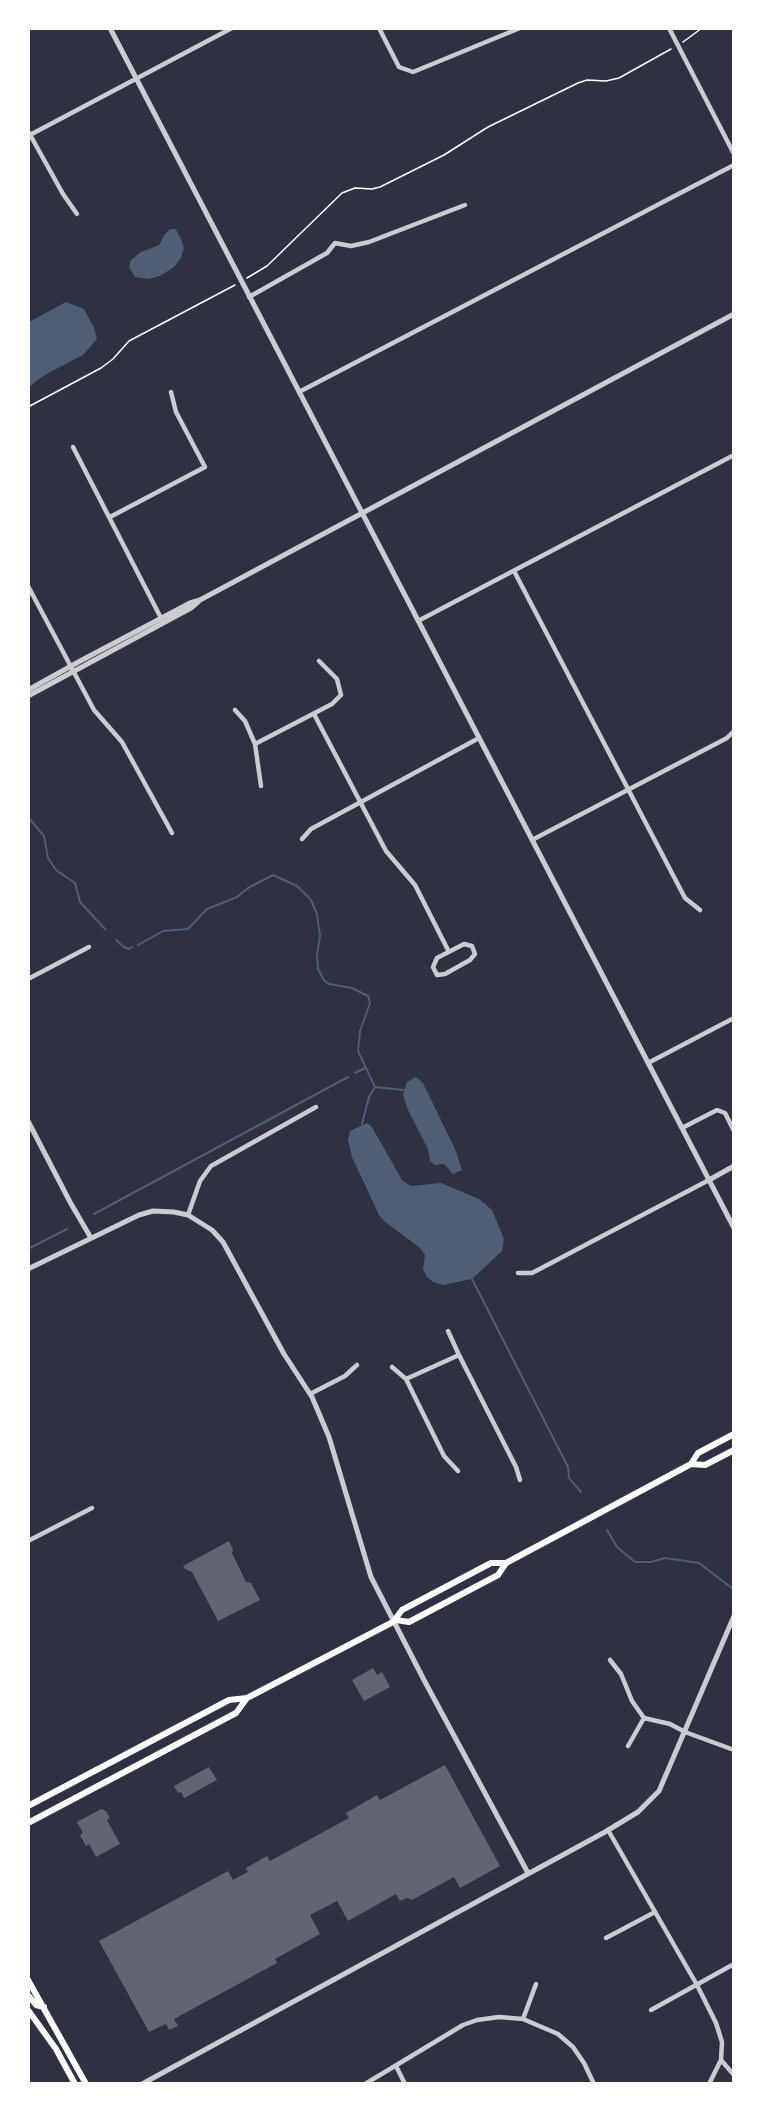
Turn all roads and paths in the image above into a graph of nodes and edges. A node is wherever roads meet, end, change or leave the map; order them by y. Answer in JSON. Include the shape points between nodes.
{"nodes":[{"id":1,"x":110,"y":28,"type":"edge"},
{"id":2,"x":232,"y":28,"type":"edge"},
{"id":3,"x":379,"y":28,"type":"edge"},
{"id":4,"x":520,"y":28,"type":"edge"},
{"id":5,"x":669,"y":28,"type":"edge"},
{"id":6,"x":702,"y":28,"type":"edge"},
{"id":7,"x":221,"y":31,"type":"edge"},
{"id":8,"x":683,"y":42,"type":"dead end"},
{"id":9,"x":671,"y":48,"type":"dead end"},
{"id":10,"x":136,"y":80,"type":"junction"},
{"id":11,"x":29,"y":134,"type":"edge"},
{"id":12,"x":734,"y":154,"type":"edge"},
{"id":13,"x":734,"y":165,"type":"edge"},
{"id":14,"x":465,"y":205,"type":"dead end"},
{"id":15,"x":77,"y":214,"type":"dead end"},
{"id":16,"x":246,"y":279,"type":"dead end"},
{"id":17,"x":236,"y":284,"type":"dead end"},
{"id":18,"x":249,"y":297,"type":"junction"},
{"id":19,"x":734,"y":314,"type":"edge"},
{"id":20,"x":171,"y":392,"type":"dead end"},
{"id":21,"x":298,"y":392,"type":"junction"},
{"id":22,"x":28,"y":407,"type":"edge"},
{"id":23,"x":73,"y":447,"type":"dead end"},
{"id":24,"x":734,"y":455,"type":"edge"},
{"id":25,"x":362,"y":514,"type":"junction"},
{"id":26,"x":110,"y":517,"type":"junction"},
{"id":27,"x":514,"y":571,"type":"junction"},
{"id":28,"x":28,"y":586,"type":"edge"},
{"id":29,"x":162,"y":620,"type":"junction"},
{"id":30,"x":418,"y":621,"type":"junction"},
{"id":31,"x":319,"y":661,"type":"dead end"},
{"id":32,"x":72,"y":669,"type":"junction"},
{"id":33,"x":28,"y":690,"type":"edge"},
{"id":34,"x":28,"y":696,"type":"edge"},
{"id":35,"x":235,"y":710,"type":"dead end"},
{"id":36,"x":314,"y":714,"type":"junction"},
{"id":37,"x":734,"y":731,"type":"edge"},
{"id":38,"x":479,"y":738,"type":"junction"},
{"id":39,"x":255,"y":744,"type":"junction"},
{"id":40,"x":261,"y":786,"type":"dead end"},
{"id":41,"x":629,"y":789,"type":"junction"},
{"id":42,"x":360,"y":803,"type":"junction"},
{"id":43,"x":172,"y":833,"type":"dead end"},
{"id":44,"x":302,"y":839,"type":"dead end"},
{"id":45,"x":532,"y":840,"type":"junction"},
{"id":46,"x":700,"y":910,"type":"dead end"},
{"id":47,"x":89,"y":947,"type":"dead end"},
{"id":48,"x":449,"y":952,"type":"junction"},
{"id":49,"x":28,"y":979,"type":"edge"},
{"id":50,"x":734,"y":1018,"type":"edge"},
{"id":51,"x":648,"y":1063,"type":"junction"},
{"id":52,"x":316,"y":1107,"type":"dead end"},
{"id":53,"x":731,"y":1119,"type":"edge"},
{"id":54,"x":28,"y":1120,"type":"edge"},
{"id":55,"x":682,"y":1128,"type":"junction"},
{"id":56,"x":734,"y":1131,"type":"edge"},
{"id":57,"x":734,"y":1166,"type":"edge"},
{"id":58,"x":709,"y":1180,"type":"junction"},
{"id":59,"x":188,"y":1215,"type":"junction"},
{"id":60,"x":734,"y":1228,"type":"edge"},
{"id":61,"x":92,"y":1238,"type":"junction"},
{"id":62,"x":28,"y":1269,"type":"edge"},
{"id":63,"x":518,"y":1273,"type":"dead end"},
{"id":64,"x":448,"y":1331,"type":"dead end"},
{"id":65,"x":459,"y":1355,"type":"junction"},
{"id":66,"x":357,"y":1365,"type":"dead end"},
{"id":67,"x":392,"y":1367,"type":"dead end"},
{"id":68,"x":406,"y":1379,"type":"junction"},
{"id":69,"x":310,"y":1394,"type":"junction"},
{"id":70,"x":734,"y":1434,"type":"edge"},
{"id":71,"x":734,"y":1450,"type":"edge"},
{"id":72,"x":691,"y":1464,"type":"junction"},
{"id":73,"x":458,"y":1471,"type":"dead end"},
{"id":74,"x":520,"y":1480,"type":"dead end"},
{"id":75,"x":92,"y":1508,"type":"dead end"},
{"id":76,"x":28,"y":1541,"type":"edge"},
{"id":77,"x":506,"y":1563,"type":"junction"},
{"id":78,"x":734,"y":1616,"type":"edge"},
{"id":79,"x":395,"y":1621,"type":"junction"},
{"id":80,"x":610,"y":1660,"type":"dead end"},
{"id":81,"x":247,"y":1698,"type":"junction"},
{"id":82,"x":644,"y":1718,"type":"junction"},
{"id":83,"x":685,"y":1732,"type":"junction"},
{"id":84,"x":628,"y":1746,"type":"dead end"},
{"id":85,"x":734,"y":1750,"type":"edge"},
{"id":86,"x":28,"y":1806,"type":"edge"},
{"id":87,"x":28,"y":1823,"type":"edge"},
{"id":88,"x":609,"y":1830,"type":"junction"},
{"id":89,"x":528,"y":1873,"type":"junction"},
{"id":90,"x":655,"y":1912,"type":"junction"},
{"id":91,"x":606,"y":1938,"type":"dead end"},
{"id":92,"x":734,"y":1964,"type":"edge"},
{"id":93,"x":28,"y":1980,"type":"edge"},
{"id":94,"x":536,"y":1984,"type":"dead end"},
{"id":95,"x":697,"y":1985,"type":"junction"},
{"id":96,"x":28,"y":1995,"type":"edge"},
{"id":97,"x":44,"y":2007,"type":"junction"},
{"id":98,"x":28,"y":2010,"type":"edge"},
{"id":99,"x":651,"y":2010,"type":"dead end"},
{"id":100,"x":523,"y":2019,"type":"junction"},
{"id":101,"x":721,"y":2060,"type":"junction"},
{"id":102,"x":396,"y":2066,"type":"junction"},
{"id":103,"x":734,"y":2075,"type":"edge"},
{"id":104,"x":75,"y":2084,"type":"edge"},
{"id":105,"x":86,"y":2084,"type":"edge"},
{"id":106,"x":142,"y":2084,"type":"edge"},
{"id":107,"x":365,"y":2084,"type":"edge"},
{"id":108,"x":405,"y":2084,"type":"edge"},
{"id":109,"x":594,"y":2084,"type":"edge"},
{"id":110,"x":709,"y":2084,"type":"edge"}],
"edges":[{"from":1,"to":10,"type":"street"},
{"from":2,"to":7,"type":"street"},
{"from":3,"to":4,"type":"street","via":[[399,67],[413,72]]},
{"from":5,"to":12,"type":"street"},
{"from":6,"to":8,"type":"path"},
{"from":7,"to":10,"type":"street"},
{"from":9,"to":16,"type":"path","via":[[619,78],[578,83],[380,187],[342,193],[267,266]]},
{"from":10,"to":11,"type":"street"},
{"from":10,"to":18,"type":"street"},
{"from":11,"to":15,"type":"street"},
{"from":13,"to":21,"type":"street"},
{"from":14,"to":18,"type":"street","via":[[369,242],[351,246],[335,243],[327,254]]},
{"from":17,"to":22,"type":"path","via":[[129,341],[101,368]]},
{"from":18,"to":21,"type":"street"},
{"from":19,"to":25,"type":"street"},
{"from":20,"to":26,"type":"street","via":[[176,412],[205,467]]},
{"from":21,"to":25,"type":"street"},
{"from":23,"to":26,"type":"street"},
{"from":24,"to":27,"type":"street"},
{"from":25,"to":29,"type":"street"},
{"from":25,"to":30,"type":"street"},
{"from":26,"to":29,"type":"street"},
{"from":27,"to":30,"type":"street"},
{"from":27,"to":41,"type":"street"},
{"from":28,"to":32,"type":"street"},
{"from":29,"to":32,"type":"street"},
{"from":30,"to":38,"type":"street"},
{"from":31,"to":36,"type":"street","via":[[338,679],[341,695]]},
{"from":32,"to":33,"type":"street"},
{"from":32,"to":34,"type":"street"},
{"from":32,"to":43,"type":"street","via":[[94,710],[122,742]]},
{"from":35,"to":39,"type":"street","via":[[245,721]]},
{"from":36,"to":39,"type":"street"},
{"from":36,"to":42,"type":"street"},
{"from":37,"to":41,"type":"street"},
{"from":38,"to":42,"type":"street"},
{"from":38,"to":45,"type":"street"},
{"from":39,"to":40,"type":"street"},
{"from":41,"to":45,"type":"street"},
{"from":41,"to":46,"type":"street","via":[[686,898]]},
{"from":42,"to":44,"type":"street","via":[[311,829]]},
{"from":42,"to":48,"type":"street","via":[[386,851],[415,885]]},
{"from":45,"to":51,"type":"street"},
{"from":47,"to":49,"type":"street"},
{"from":48,"to":48,"type":"street","via":[[437,958],[433,967],[437,975],[446,974],[475,954],[472,946],[464,944]]},
{"from":50,"to":51,"type":"street"},
{"from":51,"to":55,"type":"street"},
{"from":52,"to":59,"type":"street","via":[[211,1166],[200,1181]]},
{"from":53,"to":55,"type":"street","via":[[717,1110]]},
{"from":53,"to":56,"type":"street"},
{"from":54,"to":61,"type":"street"},
{"from":55,"to":58,"type":"street"},
{"from":57,"to":58,"type":"street"},
{"from":58,"to":60,"type":"street"},
{"from":58,"to":63,"type":"street","via":[[532,1273]]},
{"from":59,"to":61,"type":"street","via":[[153,1211]]},
{"from":59,"to":69,"type":"street","via":[[223,1242]]},
{"from":61,"to":62,"type":"street"},
{"from":64,"to":65,"type":"street"},
{"from":65,"to":68,"type":"street"},
{"from":65,"to":74,"type":"street"},
{"from":66,"to":69,"type":"street","via":[[345,1376]]},
{"from":67,"to":68,"type":"street"},
{"from":68,"to":73,"type":"street","via":[[444,1456]]},
{"from":69,"to":79,"type":"street","via":[[329,1437],[371,1577]]},
{"from":70,"to":72,"type":"main road","via":[[698,1453]]},
{"from":71,"to":72,"type":"main road","via":[[705,1465]]},
{"from":72,"to":77,"type":"main road"},
{"from":75,"to":76,"type":"street"},
{"from":77,"to":79,"type":"main road","via":[[480,1568],[402,1610]]},
{"from":77,"to":79,"type":"main road","via":[[498,1575],[409,1622]]},
{"from":78,"to":83,"type":"street"},
{"from":79,"to":81,"type":"main road"},
{"from":79,"to":89,"type":"street"},
{"from":80,"to":82,"type":"street"},
{"from":81,"to":86,"type":"main road","via":[[230,1700]]},
{"from":81,"to":87,"type":"main road","via":[[236,1713]]},
{"from":82,"to":83,"type":"street"},
{"from":82,"to":84,"type":"street"},
{"from":83,"to":85,"type":"street"},
{"from":83,"to":88,"type":"street","via":[[659,1791],[638,1812]]},
{"from":88,"to":89,"type":"street"},
{"from":88,"to":90,"type":"street"},
{"from":89,"to":106,"type":"street"},
{"from":90,"to":91,"type":"street"},
{"from":90,"to":95,"type":"street"},
{"from":92,"to":95,"type":"street"},
{"from":93,"to":97,"type":"main road"},
{"from":94,"to":100,"type":"street"},
{"from":95,"to":99,"type":"street"},
{"from":95,"to":101,"type":"street","via":[[716,2023],[722,2042]]},
{"from":96,"to":97,"type":"main road","via":[[36,2005]]},
{"from":97,"to":105,"type":"main road"},
{"from":98,"to":104,"type":"main road"},
{"from":100,"to":102,"type":"street","via":[[489,2017],[463,2025]]},
{"from":100,"to":109,"type":"street","via":[[558,2034],[573,2047]]},
{"from":101,"to":103,"type":"street"},
{"from":101,"to":110,"type":"street"},
{"from":102,"to":107,"type":"street"},
{"from":102,"to":108,"type":"street"}]}
